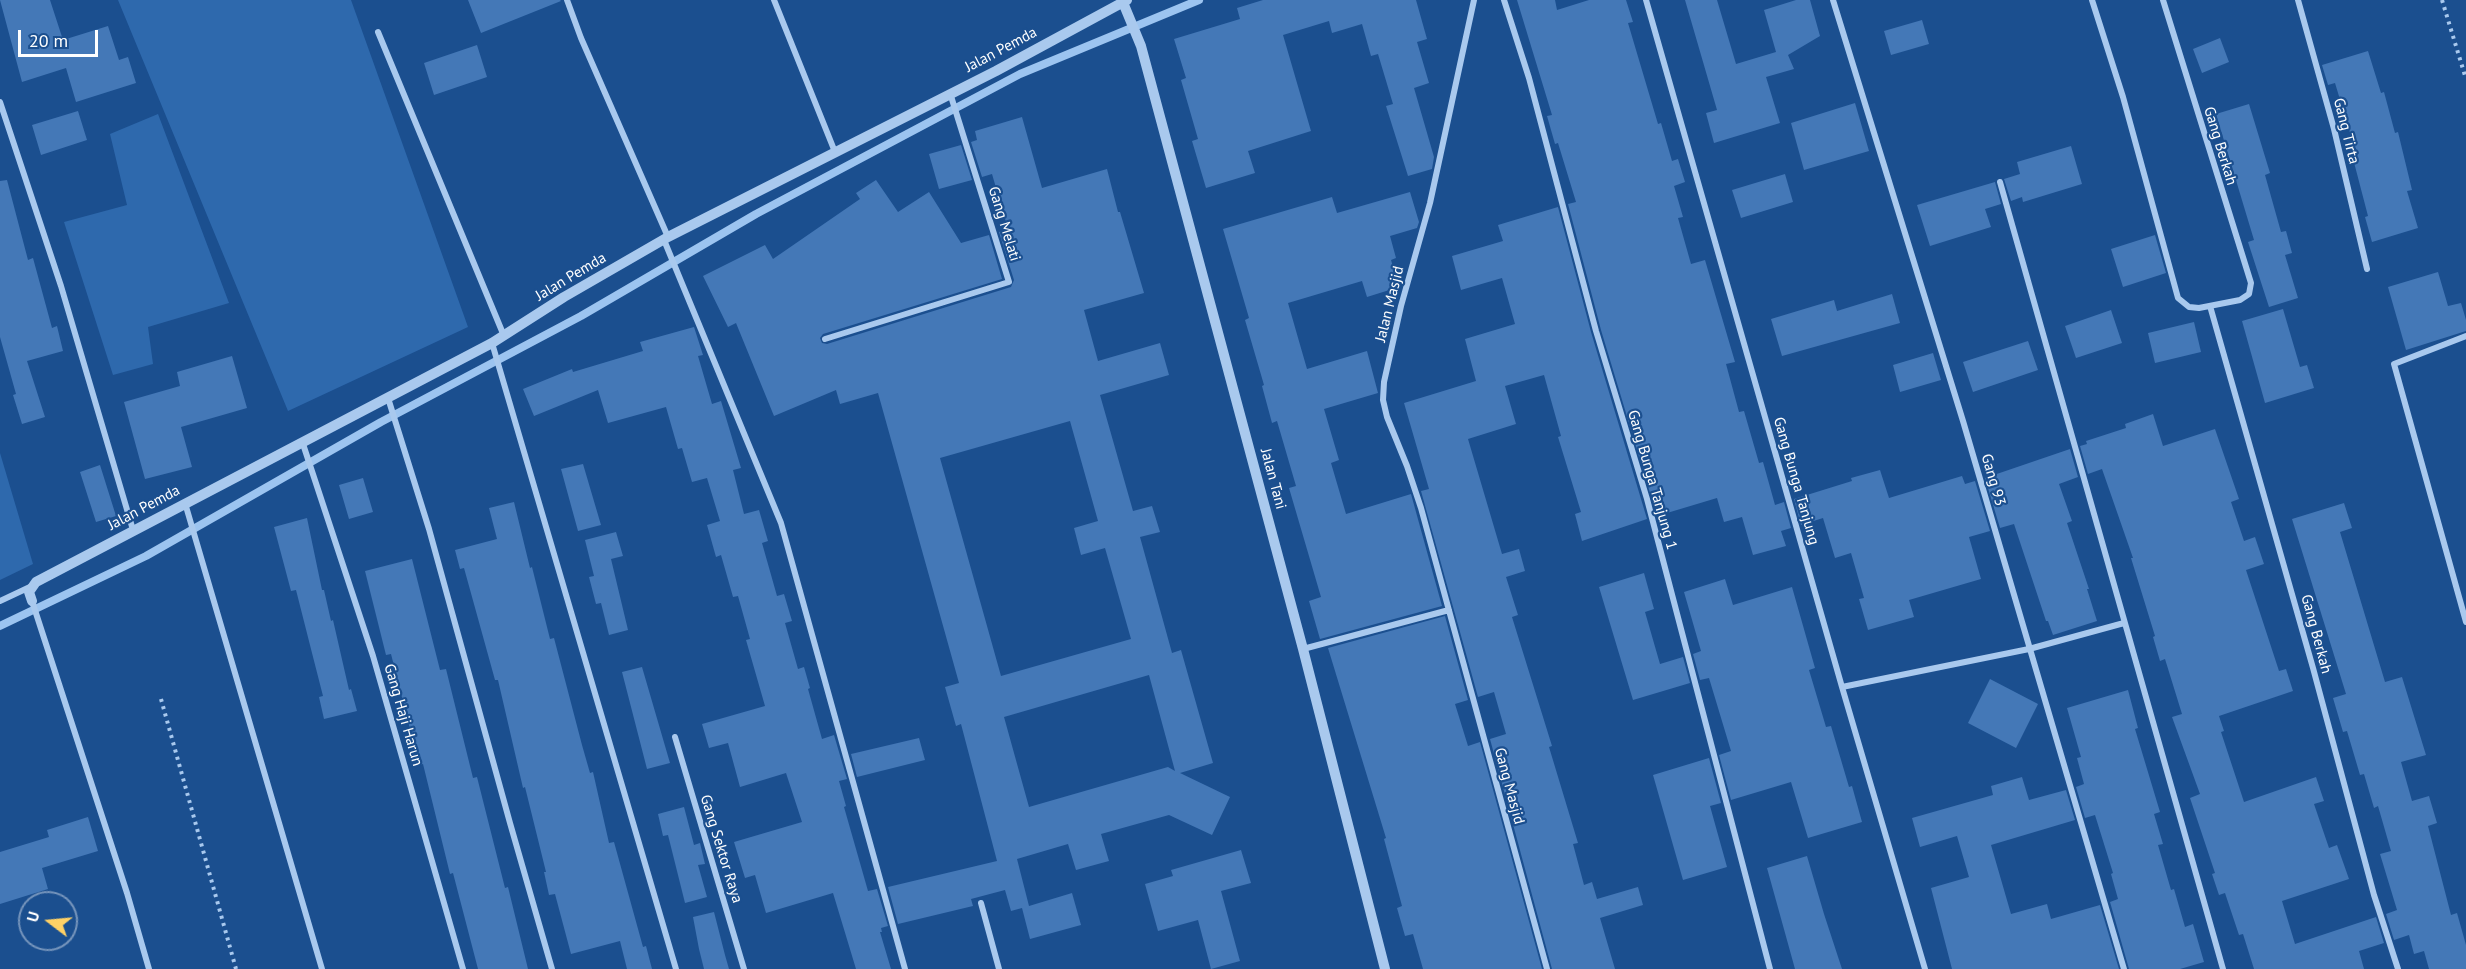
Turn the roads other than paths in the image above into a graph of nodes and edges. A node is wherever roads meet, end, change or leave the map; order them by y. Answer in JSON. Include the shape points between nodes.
{"nodes":[{"id":1,"x":567,"y":0,"type":"edge"},
{"id":2,"x":774,"y":0,"type":"edge"},
{"id":3,"x":1474,"y":0,"type":"edge"},
{"id":4,"x":1504,"y":0,"type":"edge"},
{"id":5,"x":1646,"y":0,"type":"edge"},
{"id":6,"x":1833,"y":0,"type":"edge"},
{"id":7,"x":2092,"y":0,"type":"edge"},
{"id":8,"x":2163,"y":0,"type":"edge"},
{"id":9,"x":2298,"y":0,"type":"edge"},
{"id":10,"x":1124,"y":1,"type":"edge"},
{"id":11,"x":378,"y":32,"type":"dead end"},
{"id":12,"x":950,"y":93,"type":"junction"},
{"id":13,"x":0,"y":102,"type":"edge"},
{"id":14,"x":835,"y":152,"type":"junction"},
{"id":15,"x":2001,"y":182,"type":"dead end"},
{"id":16,"x":666,"y":239,"type":"junction"},
{"id":17,"x":2367,"y":269,"type":"dead end"},
{"id":18,"x":2210,"y":306,"type":"junction"},
{"id":19,"x":504,"y":336,"type":"junction"},
{"id":20,"x":2466,"y":336,"type":"edge"},
{"id":21,"x":825,"y":339,"type":"dead end"},
{"id":22,"x":494,"y":346,"type":"junction"},
{"id":23,"x":390,"y":403,"type":"junction"},
{"id":24,"x":305,"y":449,"type":"junction"},
{"id":25,"x":185,"y":503,"type":"junction"},
{"id":26,"x":133,"y":530,"type":"junction"},
{"id":27,"x":32,"y":585,"type":"junction"},
{"id":28,"x":0,"y":601,"type":"edge"},
{"id":29,"x":32,"y":601,"type":"joint"},
{"id":30,"x":1449,"y":610,"type":"junction"},
{"id":31,"x":2466,"y":622,"type":"edge"},
{"id":32,"x":2124,"y":623,"type":"junction"},
{"id":33,"x":1303,"y":649,"type":"junction"},
{"id":34,"x":2029,"y":649,"type":"junction"},
{"id":35,"x":1842,"y":687,"type":"junction"},
{"id":36,"x":675,"y":737,"type":"dead end"},
{"id":37,"x":981,"y":903,"type":"dead end"},
{"id":38,"x":149,"y":969,"type":"edge"},
{"id":39,"x":322,"y":969,"type":"edge"},
{"id":40,"x":463,"y":969,"type":"edge"},
{"id":41,"x":552,"y":969,"type":"edge"},
{"id":42,"x":676,"y":969,"type":"edge"},
{"id":43,"x":744,"y":969,"type":"edge"},
{"id":44,"x":905,"y":969,"type":"edge"},
{"id":45,"x":999,"y":969,"type":"edge"},
{"id":46,"x":1385,"y":969,"type":"edge"},
{"id":47,"x":1547,"y":969,"type":"edge"},
{"id":48,"x":1770,"y":969,"type":"edge"},
{"id":49,"x":1925,"y":969,"type":"edge"},
{"id":50,"x":2124,"y":969,"type":"edge"},
{"id":51,"x":2223,"y":969,"type":"edge"},
{"id":52,"x":2398,"y":969,"type":"edge"}],
"edges":[{"from":1,"to":16,"type":"street"},
{"from":2,"to":14,"type":"street"},
{"from":3,"to":30,"type":"street","name":"Jalan Masjid","via":[[1430,203],[1401,306],[1383,400],[1421,508]]},
{"from":4,"to":48,"type":"street","name":"Gang Bunga Tanjung 1","via":[[1647,499]]},
{"from":5,"to":35,"type":"street","name":"Gang Bunga Tanjung"},
{"from":6,"to":34,"type":"street","name":"Gang 93","via":[[1930,309]]},
{"from":7,"to":18,"type":"street","name":"Gang Berkah","via":[[2178,298],[2189,307]]},
{"from":8,"to":18,"type":"street","name":"Gang Berkah","via":[[2250,283],[2249,294],[2240,300]]},
{"from":9,"to":17,"type":"street","name":"Gang Tirta"},
{"from":10,"to":12,"type":"street","name":"Jalan Pemda"},
{"from":10,"to":33,"type":"street","name":"Jalan Tani","via":[[1141,46]]},
{"from":11,"to":19,"type":"street"},
{"from":12,"to":14,"type":"street","name":"Jalan Pemda"},
{"from":12,"to":21,"type":"street","name":"Gang Melati","via":[[1009,282]]},
{"from":13,"to":26,"type":"street","via":[[61,286]]},
{"from":14,"to":16,"type":"street","name":"Jalan Pemda"},
{"from":15,"to":32,"type":"street"},
{"from":16,"to":19,"type":"street","name":"Jalan Pemda"},
{"from":16,"to":44,"type":"street","via":[[781,523]]},
{"from":18,"to":52,"type":"street","name":"Gang Berkah","via":[[2374,896]]},
{"from":19,"to":22,"type":"street","name":"Jalan Pemda"},
{"from":20,"to":31,"type":"street","via":[[2394,364]]},
{"from":22,"to":23,"type":"street","name":"Jalan Pemda"},
{"from":22,"to":42,"type":"street"},
{"from":23,"to":24,"type":"street","name":"Jalan Pemda","via":[[343,420]]},
{"from":23,"to":41,"type":"street"},
{"from":24,"to":25,"type":"street","name":"Jalan Pemda"},
{"from":24,"to":40,"type":"street","name":"Gang Haji Harun","via":[[373,656]]},
{"from":25,"to":26,"type":"street","name":"Jalan Pemda"},
{"from":25,"to":39,"type":"street"},
{"from":26,"to":27,"type":"street","name":"Jalan Pemda"},
{"from":27,"to":28,"type":"street","name":"Jalan Pemda"},
{"from":27,"to":29,"type":"street"},
{"from":29,"to":38,"type":"street"},
{"from":30,"to":33,"type":"street"},
{"from":30,"to":47,"type":"street","name":"Gang Masjid"},
{"from":32,"to":34,"type":"street"},
{"from":32,"to":51,"type":"street"},
{"from":33,"to":46,"type":"street","name":"Jalan Tani"},
{"from":34,"to":35,"type":"street"},
{"from":34,"to":50,"type":"street","name":"Gang 93"},
{"from":35,"to":49,"type":"street","name":"Gang Bunga Tanjung"},
{"from":36,"to":43,"type":"street","name":"Gang Sektor Raya"},
{"from":37,"to":45,"type":"street"}]}
